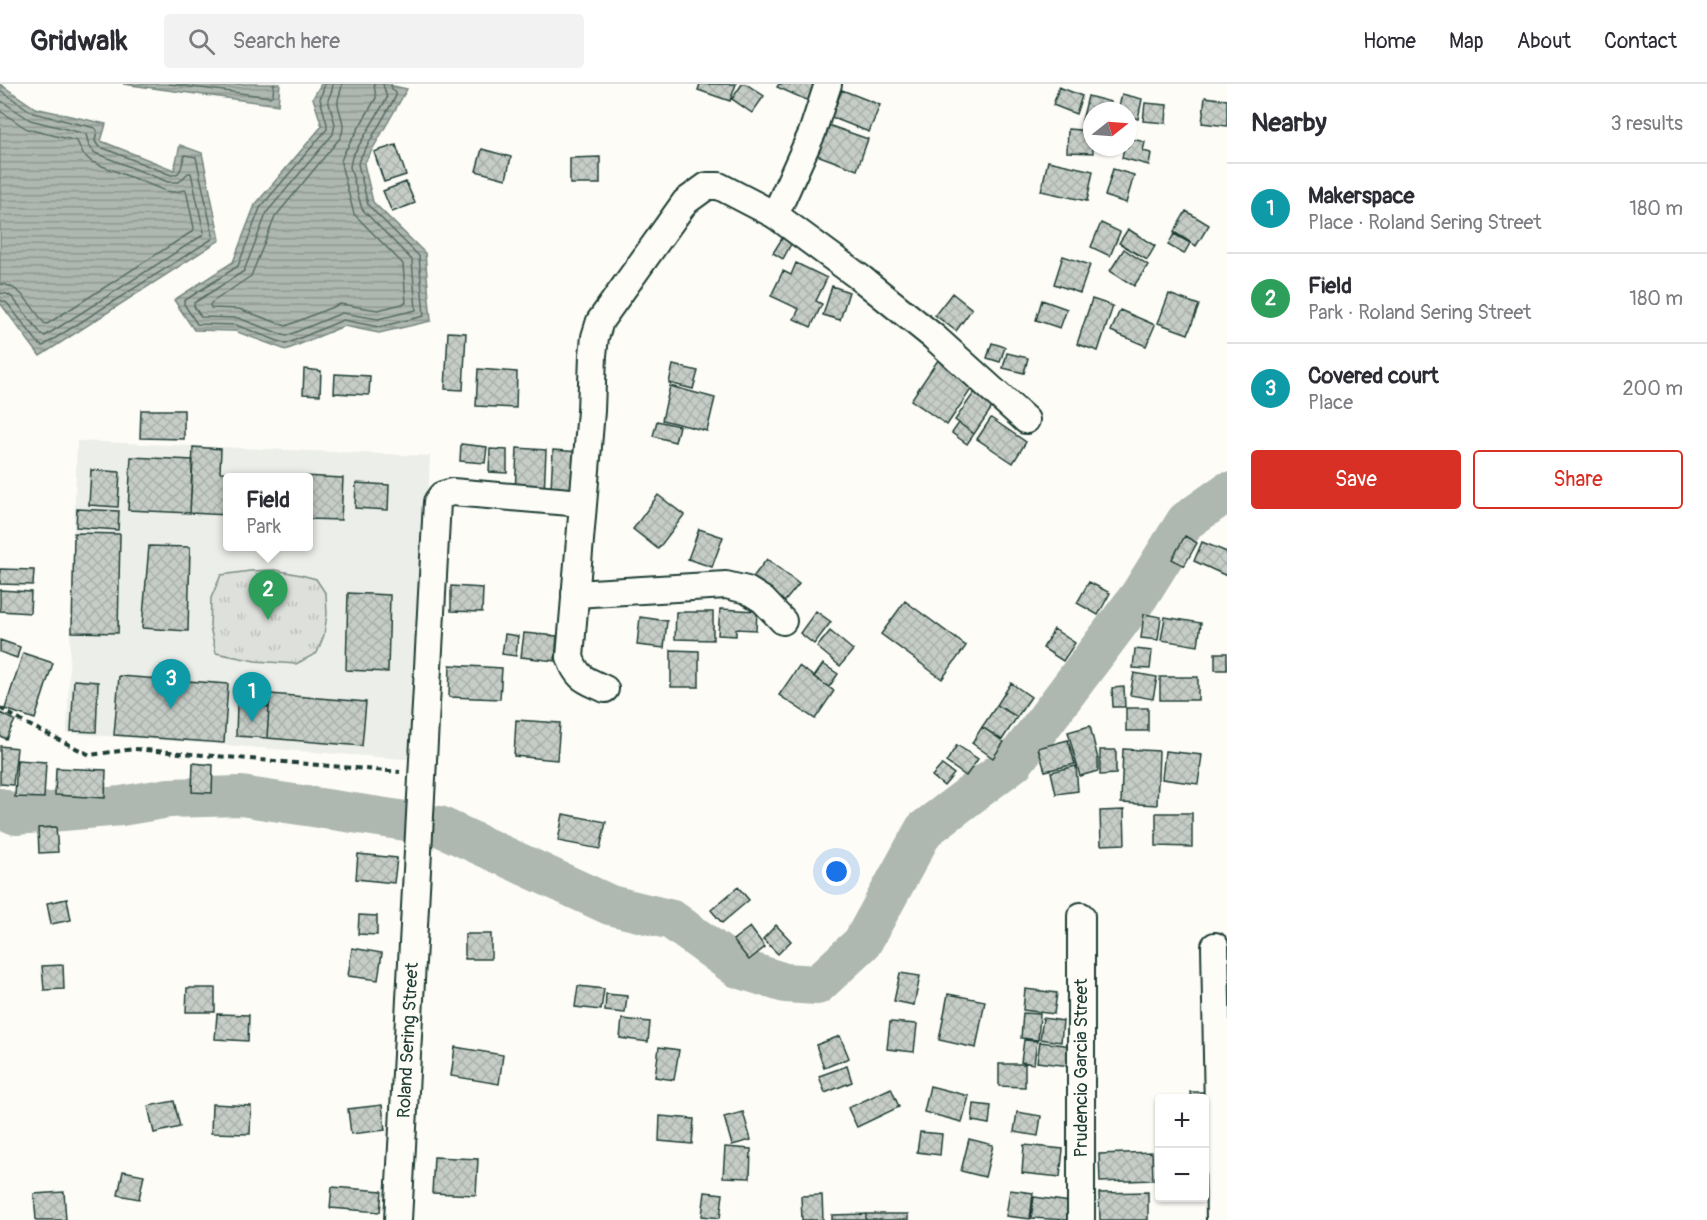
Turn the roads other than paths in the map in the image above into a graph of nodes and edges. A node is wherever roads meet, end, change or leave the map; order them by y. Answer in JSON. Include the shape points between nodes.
{"nodes":[{"id":1,"x":828,"y":84,"type":"edge"},
{"id":2,"x":775,"y":214,"type":"junction"},
{"id":3,"x":1026,"y":420,"type":"dead end"},
{"id":4,"x":582,"y":502,"type":"junction"},
{"id":5,"x":575,"y":594,"type":"junction"},
{"id":6,"x":783,"y":621,"type":"dead end"},
{"id":7,"x":605,"y":689,"type":"dead end"},
{"id":8,"x":1081,"y":916,"type":"dead end"},
{"id":9,"x":1215,"y":946,"type":"dead end"},
{"id":10,"x":398,"y":1220,"type":"edge"},
{"id":11,"x":1081,"y":1220,"type":"edge"},
{"id":12,"x":1220,"y":1220,"type":"edge"}],
"edges":[{"from":1,"to":2,"type":"street","via":[[812,133]]},
{"from":2,"to":3,"type":"street","via":[[934,337]]},
{"from":2,"to":4,"type":"street","via":[[719,186],[707,186],[685,202],[600,321],[594,346]]},
{"from":4,"to":5,"type":"street"},
{"from":4,"to":10,"type":"street","name":"Roland Sering Street","via":[[452,492],[442,495],[437,502]]},
{"from":5,"to":6,"type":"street","via":[[726,585],[747,590]]},
{"from":5,"to":7,"type":"street","via":[[572,664],[581,678]]},
{"from":8,"to":11,"type":"street","name":"Prudencio Garcia Street"},
{"from":9,"to":12,"type":"street"}]}
